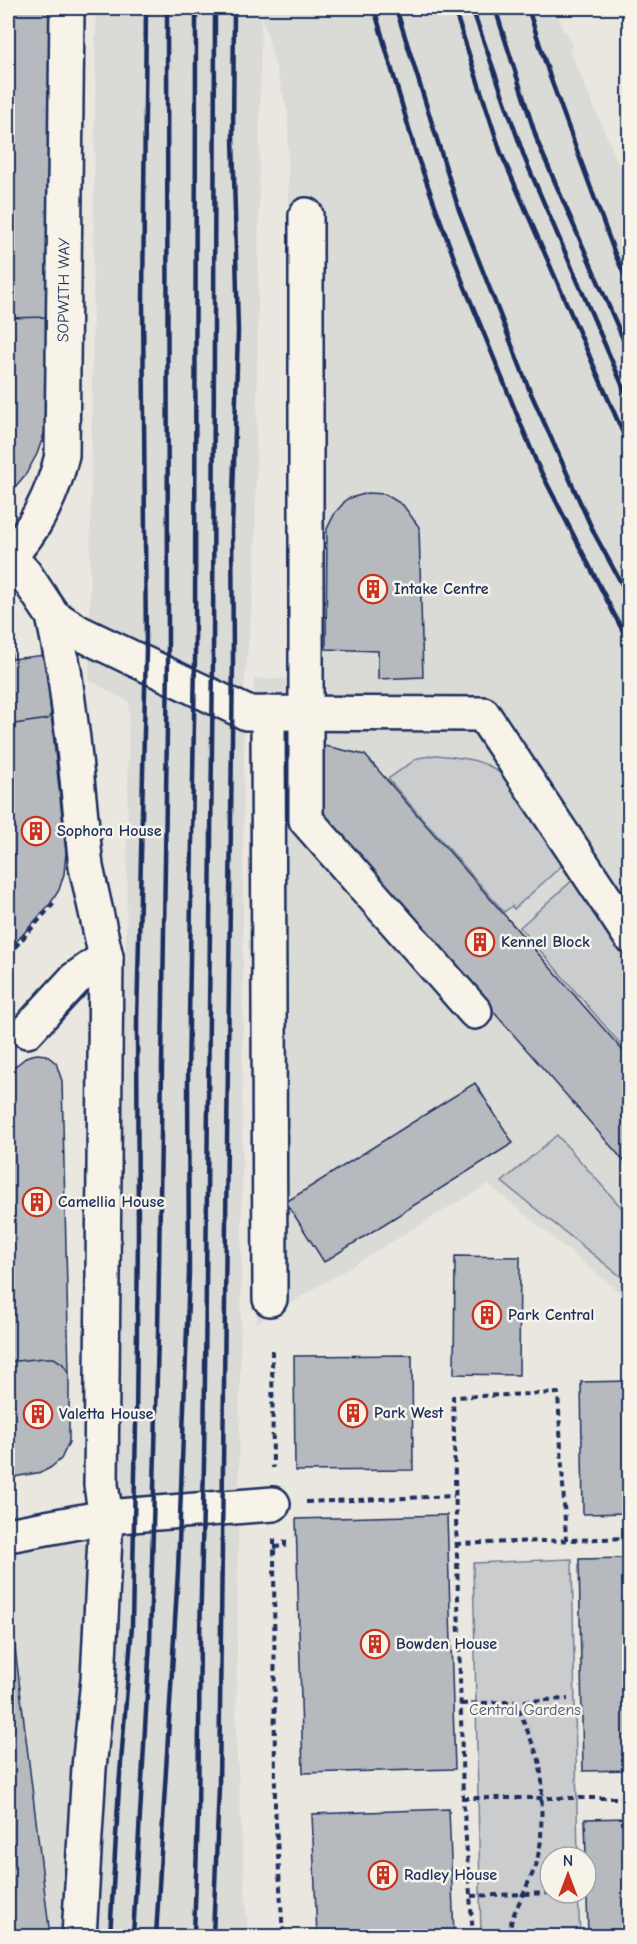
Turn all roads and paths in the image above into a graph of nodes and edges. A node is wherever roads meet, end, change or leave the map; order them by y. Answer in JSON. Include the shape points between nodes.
{"nodes":[{"id":1,"x":68,"y":8,"type":"edge"},
{"id":2,"x":306,"y":215,"type":"dead end"},
{"id":3,"x":8,"y":556,"type":"edge"},
{"id":4,"x":53,"y":616,"type":"junction"},
{"id":5,"x":268,"y":713,"type":"junction"},
{"id":6,"x":305,"y":713,"type":"junction"},
{"id":7,"x":25,"y":936,"type":"dead end"},
{"id":8,"x":630,"y":936,"type":"edge"},
{"id":9,"x":8,"y":955,"type":"edge"},
{"id":10,"x":106,"y":957,"type":"junction"},
{"id":11,"x":475,"y":1012,"type":"dead end"},
{"id":12,"x":27,"y":1031,"type":"dead end"},
{"id":13,"x":270,"y":1299,"type":"dead end"},
{"id":14,"x":272,"y":1350,"type":"dead end"},
{"id":15,"x":455,"y":1496,"type":"junction"},
{"id":16,"x":285,"y":1503,"type":"junction"},
{"id":17,"x":106,"y":1517,"type":"junction"},
{"id":18,"x":8,"y":1534,"type":"edge"},
{"id":19,"x":285,"y":1535,"type":"dead end"},
{"id":20,"x":630,"y":1538,"type":"edge"},
{"id":21,"x":566,"y":1540,"type":"junction"},
{"id":22,"x":456,"y":1544,"type":"junction"},
{"id":23,"x":274,"y":1547,"type":"junction"},
{"id":24,"x":568,"y":1699,"type":"dead end"},
{"id":25,"x":516,"y":1702,"type":"junction"},
{"id":26,"x":460,"y":1704,"type":"junction"},
{"id":27,"x":463,"y":1798,"type":"junction"},
{"id":28,"x":543,"y":1798,"type":"junction"},
{"id":29,"x":630,"y":1798,"type":"edge"},
{"id":30,"x":538,"y":1893,"type":"edge"},
{"id":31,"x":524,"y":1894,"type":"junction"},
{"id":32,"x":471,"y":1896,"type":"junction"},
{"id":33,"x":79,"y":1936,"type":"edge"},
{"id":34,"x":283,"y":1936,"type":"edge"},
{"id":35,"x":473,"y":1936,"type":"edge"},
{"id":36,"x":509,"y":1936,"type":"edge"}],
"edges":[{"from":1,"to":3,"type":"street","name":"SOPWITH WAY","via":[[62,454],[41,512]]},
{"from":2,"to":6,"type":"street"},
{"from":3,"to":4,"type":"street","via":[[25,573]]},
{"from":4,"to":5,"type":"street","via":[[80,633],[247,713]]},
{"from":4,"to":10,"type":"street","via":[[64,670],[86,867]]},
{"from":5,"to":6,"type":"street"},
{"from":5,"to":13,"type":"street"},
{"from":6,"to":8,"type":"street","via":[[483,714]]},
{"from":6,"to":11,"type":"street","via":[[306,820]]},
{"from":7,"to":9,"type":"path"},
{"from":10,"to":12,"type":"street","via":[[75,979]]},
{"from":10,"to":17,"type":"street","via":[[101,1485]]},
{"from":14,"to":16,"type":"path"},
{"from":15,"to":16,"type":"path"},
{"from":15,"to":21,"type":"path","via":[[453,1396],[558,1393]]},
{"from":15,"to":22,"type":"path"},
{"from":16,"to":17,"type":"street"},
{"from":16,"to":23,"type":"path"},
{"from":17,"to":18,"type":"street"},
{"from":17,"to":33,"type":"street"},
{"from":19,"to":23,"type":"path","via":[[285,1546]]},
{"from":20,"to":21,"type":"path"},
{"from":21,"to":22,"type":"path"},
{"from":22,"to":26,"type":"path"},
{"from":23,"to":34,"type":"path","via":[[275,1807]]},
{"from":24,"to":25,"type":"path"},
{"from":25,"to":26,"type":"path"},
{"from":25,"to":28,"type":"path","via":[[539,1760]]},
{"from":26,"to":27,"type":"path"},
{"from":27,"to":28,"type":"path"},
{"from":27,"to":32,"type":"path"},
{"from":28,"to":29,"type":"path"},
{"from":28,"to":31,"type":"path","via":[[542,1841]]},
{"from":30,"to":31,"type":"path"},
{"from":31,"to":32,"type":"path"},
{"from":31,"to":36,"type":"path","via":[[512,1918]]},
{"from":32,"to":35,"type":"path"}]}
